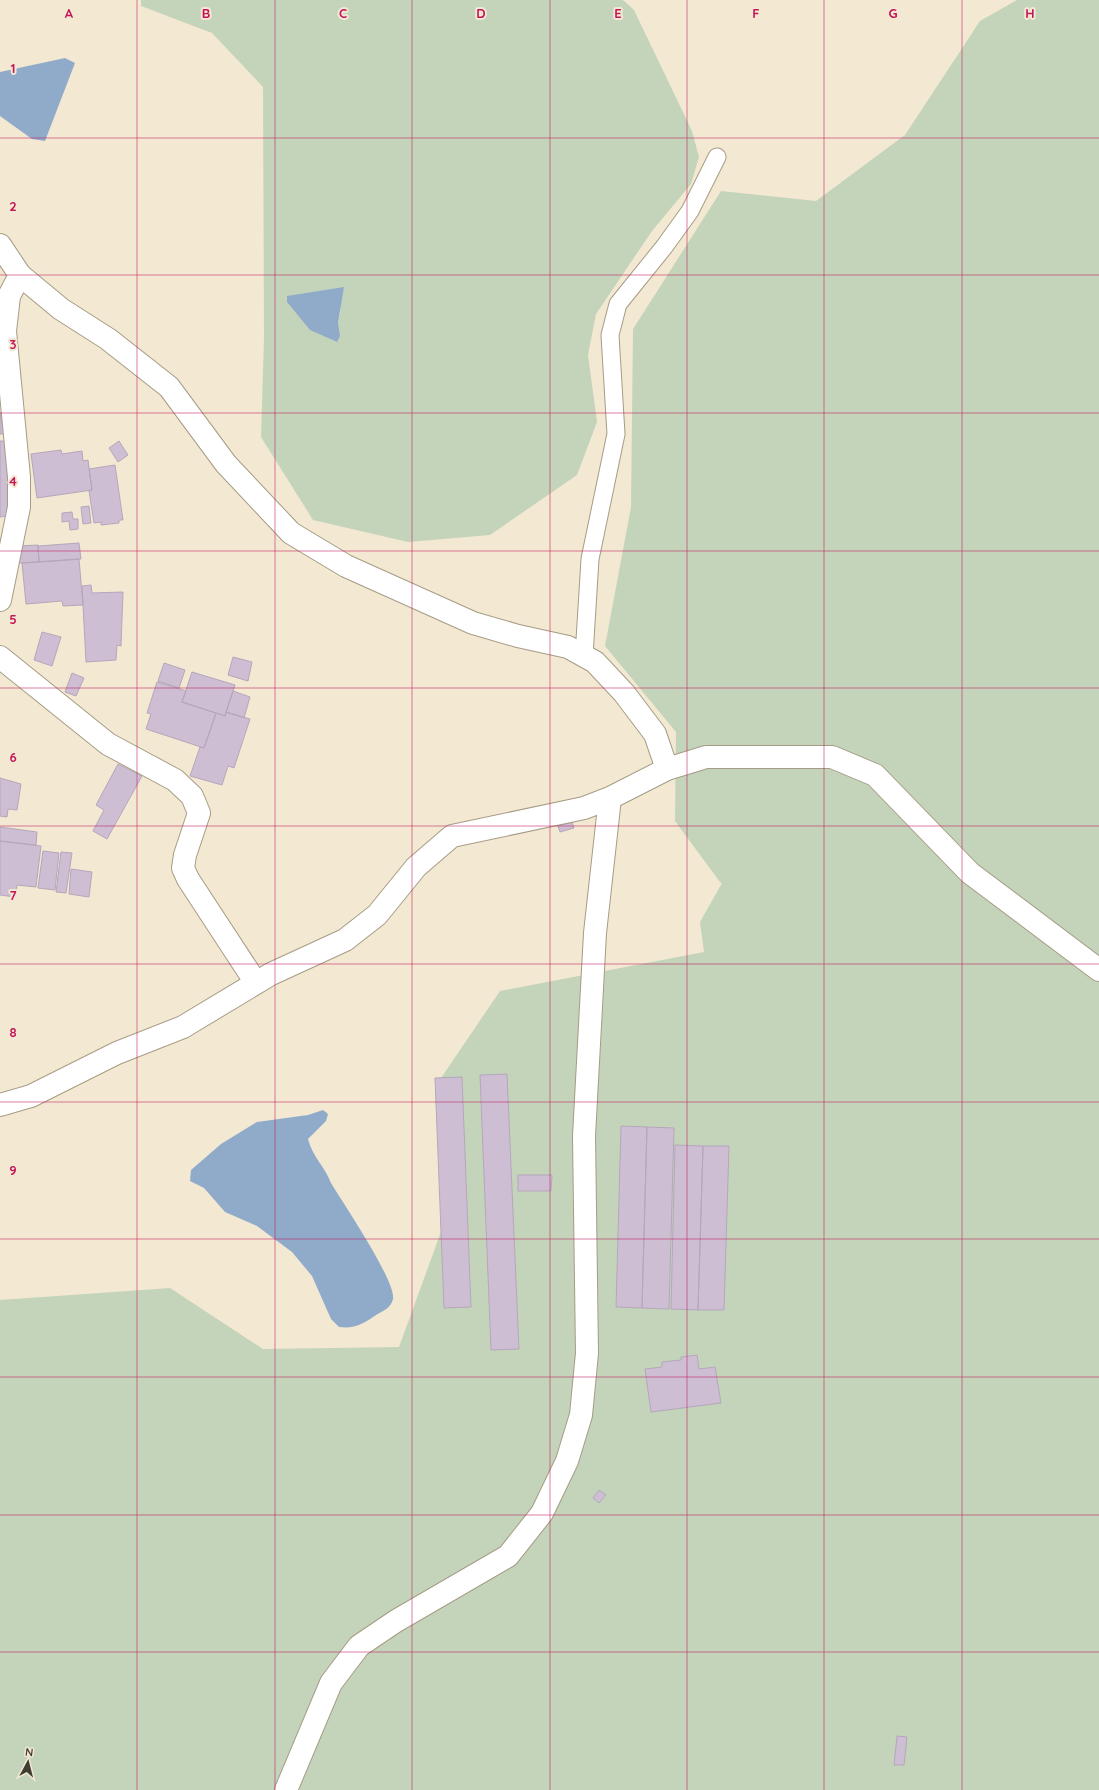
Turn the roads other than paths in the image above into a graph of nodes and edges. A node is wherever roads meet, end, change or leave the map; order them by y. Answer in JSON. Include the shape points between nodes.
{"nodes":[{"id":1,"x":717,"y":157,"type":"dead end"},
{"id":2,"x":0,"y":245,"type":"edge"},
{"id":3,"x":20,"y":275,"type":"junction"},
{"id":4,"x":0,"y":600,"type":"edge"},
{"id":5,"x":584,"y":656,"type":"junction"},
{"id":6,"x":0,"y":657,"type":"edge"},
{"id":7,"x":667,"y":768,"type":"junction"},
{"id":8,"x":610,"y":798,"type":"junction"},
{"id":9,"x":1099,"y":970,"type":"edge"},
{"id":10,"x":256,"y":982,"type":"junction"},
{"id":11,"x":0,"y":1105,"type":"edge"},
{"id":12,"x":286,"y":1790,"type":"edge"}],
"edges":[{"from":1,"to":5,"type":"lane","via":[[690,211],[618,304],[610,335],[616,434],[590,559]]},
{"from":2,"to":3,"type":"street"},
{"from":3,"to":4,"type":"street","via":[[9,296],[5,331],[19,477],[19,507]]},
{"from":3,"to":5,"type":"street","via":[[61,309],[108,339],[169,387],[226,464],[291,533],[346,566],[473,622],[518,636],[568,647]]},
{"from":5,"to":7,"type":"street","via":[[595,662],[624,693],[655,734]]},
{"from":6,"to":10,"type":"street","via":[[108,744],[175,780],[192,796],[199,813],[183,868]]},
{"from":7,"to":8,"type":"street"},
{"from":7,"to":9,"type":"street","via":[[706,756],[832,757],[875,775],[970,873]]},
{"from":8,"to":10,"type":"street","via":[[584,808],[452,836],[416,867],[377,915],[345,940]]},
{"from":8,"to":12,"type":"street","via":[[595,933],[584,1136],[587,1353],[580,1415],[567,1461],[542,1512],[508,1556],[396,1621],[359,1646],[331,1683]]},
{"from":10,"to":11,"type":"street","via":[[182,1027],[117,1053],[31,1096]]}]}
